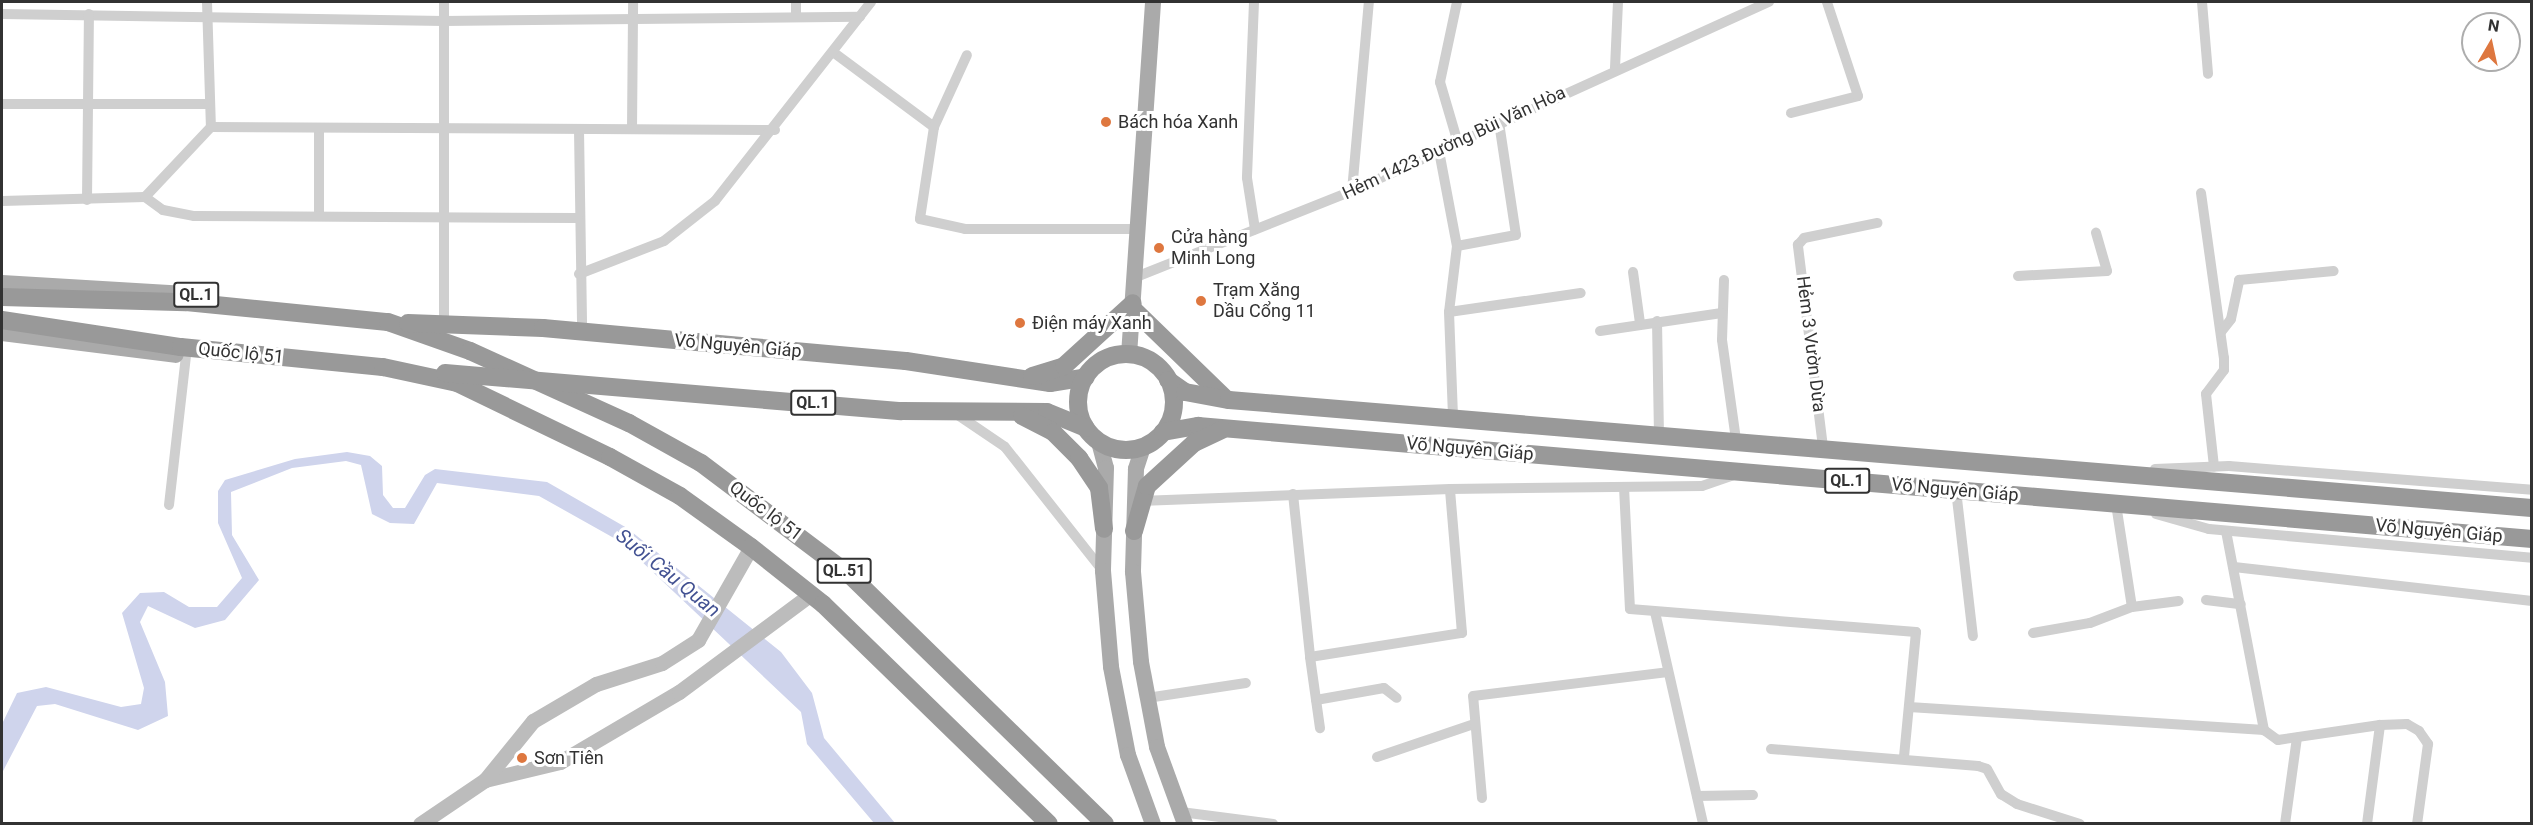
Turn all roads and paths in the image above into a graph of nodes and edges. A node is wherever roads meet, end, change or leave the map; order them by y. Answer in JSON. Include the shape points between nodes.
{"nodes":[{"id":1,"x":207,"y":2,"type":"edge"},
{"id":2,"x":444,"y":2,"type":"edge"},
{"id":3,"x":633,"y":2,"type":"edge"},
{"id":4,"x":796,"y":2,"type":"edge"},
{"id":5,"x":871,"y":2,"type":"edge"},
{"id":6,"x":1153,"y":2,"type":"edge"},
{"id":7,"x":1254,"y":2,"type":"edge"},
{"id":8,"x":1369,"y":2,"type":"edge"},
{"id":9,"x":1457,"y":2,"type":"edge"},
{"id":10,"x":1618,"y":2,"type":"edge"},
{"id":11,"x":1769,"y":2,"type":"edge"},
{"id":12,"x":1827,"y":2,"type":"edge"},
{"id":13,"x":2202,"y":2,"type":"edge"},
{"id":14,"x":2,"y":14,"type":"edge"},
{"id":15,"x":89,"y":14,"type":"junction"},
{"id":16,"x":207,"y":14,"type":"junction"},
{"id":17,"x":796,"y":17,"type":"junction"},
{"id":18,"x":860,"y":17,"type":"junction"},
{"id":19,"x":633,"y":20,"type":"junction"},
{"id":20,"x":444,"y":21,"type":"junction"},
{"id":21,"x":833,"y":52,"type":"junction"},
{"id":22,"x":967,"y":55,"type":"dead end"},
{"id":23,"x":1615,"y":68,"type":"junction"},
{"id":24,"x":2208,"y":74,"type":"dead end"},
{"id":25,"x":2,"y":104,"type":"edge"},
{"id":26,"x":89,"y":104,"type":"junction"},
{"id":27,"x":207,"y":104,"type":"junction"},
{"id":28,"x":1791,"y":113,"type":"dead end"},
{"id":29,"x":1499,"y":123,"type":"junction"},
{"id":30,"x":211,"y":127,"type":"junction"},
{"id":31,"x":934,"y":127,"type":"junction"},
{"id":32,"x":632,"y":129,"type":"junction"},
{"id":33,"x":579,"y":130,"type":"junction"},
{"id":34,"x":774,"y":130,"type":"junction"},
{"id":35,"x":319,"y":131,"type":"junction"},
{"id":36,"x":443,"y":131,"type":"junction"},
{"id":37,"x":1458,"y":143,"type":"junction"},
{"id":38,"x":1439,"y":152,"type":"junction"},
{"id":39,"x":1352,"y":191,"type":"junction"},
{"id":40,"x":2201,"y":193,"type":"dead end"},
{"id":41,"x":145,"y":197,"type":"junction"},
{"id":42,"x":87,"y":200,"type":"junction"},
{"id":43,"x":2,"y":201,"type":"edge"},
{"id":44,"x":319,"y":216,"type":"junction"},
{"id":45,"x":444,"y":218,"type":"junction"},
{"id":46,"x":578,"y":218,"type":"junction"},
{"id":47,"x":1877,"y":223,"type":"dead end"},
{"id":48,"x":1256,"y":229,"type":"junction"},
{"id":49,"x":1140,"y":230,"type":"junction"},
{"id":50,"x":2096,"y":233,"type":"dead end"},
{"id":51,"x":1457,"y":246,"type":"junction"},
{"id":52,"x":2334,"y":271,"type":"dead end"},
{"id":53,"x":1633,"y":272,"type":"dead end"},
{"id":54,"x":579,"y":274,"type":"junction"},
{"id":55,"x":2018,"y":276,"type":"dead end"},
{"id":56,"x":1136,"y":277,"type":"junction"},
{"id":57,"x":1724,"y":280,"type":"dead end"},
{"id":58,"x":2,"y":283,"type":"edge"},
{"id":59,"x":1581,"y":293,"type":"dead end"},
{"id":60,"x":2,"y":297,"type":"edge"},
{"id":61,"x":1133,"y":305,"type":"junction"},
{"id":62,"x":1449,"y":312,"type":"junction"},
{"id":63,"x":1722,"y":313,"type":"junction"},
{"id":64,"x":2,"y":320,"type":"edge"},
{"id":65,"x":1657,"y":321,"type":"junction"},
{"id":66,"x":388,"y":322,"type":"junction"},
{"id":67,"x":1640,"y":323,"type":"junction"},
{"id":68,"x":444,"y":324,"type":"junction"},
{"id":69,"x":484,"y":325,"type":"junction"},
{"id":70,"x":1600,"y":331,"type":"dead end"},
{"id":71,"x":582,"y":332,"type":"junction"},
{"id":72,"x":2221,"y":332,"type":"junction"},
{"id":73,"x":2,"y":333,"type":"edge"},
{"id":74,"x":1129,"y":355,"type":"junction"},
{"id":75,"x":186,"y":356,"type":"junction"},
{"id":76,"x":481,"y":356,"type":"junction"},
{"id":77,"x":420,"y":372,"type":"junction"},
{"id":78,"x":395,"y":376,"type":"junction"},
{"id":79,"x":1086,"y":377,"type":"junction"},
{"id":80,"x":529,"y":378,"type":"junction"},
{"id":81,"x":1023,"y":378,"type":"junction"},
{"id":82,"x":1168,"y":380,"type":"junction"},
{"id":83,"x":478,"y":384,"type":"junction"},
{"id":84,"x":1229,"y":400,"type":"junction"},
{"id":85,"x":952,"y":412,"type":"junction"},
{"id":86,"x":997,"y":412,"type":"junction"},
{"id":87,"x":1453,"y":416,"type":"junction"},
{"id":88,"x":1086,"y":428,"type":"junction"},
{"id":89,"x":1229,"y":429,"type":"junction"},
{"id":90,"x":1163,"y":432,"type":"junction"},
{"id":91,"x":1659,"y":434,"type":"junction"},
{"id":92,"x":1736,"y":440,"type":"junction"},
{"id":93,"x":1099,"y":442,"type":"junction"},
{"id":94,"x":1143,"y":447,"type":"junction"},
{"id":95,"x":1823,"y":447,"type":"junction"},
{"id":96,"x":2214,"y":467,"type":"junction"},
{"id":97,"x":1741,"y":472,"type":"junction"},
{"id":98,"x":2104,"y":472,"type":"junction"},
{"id":99,"x":1624,"y":487,"type":"junction"},
{"id":100,"x":1450,"y":489,"type":"junction"},
{"id":101,"x":1956,"y":490,"type":"junction"},
{"id":102,"x":2532,"y":490,"type":"edge"},
{"id":103,"x":1293,"y":494,"type":"junction"},
{"id":104,"x":1140,"y":501,"type":"junction"},
{"id":105,"x":2120,"y":504,"type":"junction"},
{"id":106,"x":169,"y":505,"type":"dead end"},
{"id":107,"x":2532,"y":508,"type":"edge"},
{"id":108,"x":1104,"y":529,"type":"junction"},
{"id":109,"x":1134,"y":531,"type":"junction"},
{"id":110,"x":2226,"y":531,"type":"junction"},
{"id":111,"x":2532,"y":539,"type":"edge"},
{"id":112,"x":751,"y":547,"type":"junction"},
{"id":113,"x":2532,"y":558,"type":"edge"},
{"id":114,"x":2234,"y":567,"type":"junction"},
{"id":115,"x":1103,"y":571,"type":"junction"},
{"id":116,"x":811,"y":594,"type":"junction"},
{"id":117,"x":2206,"y":600,"type":"dead end"},
{"id":118,"x":2179,"y":601,"type":"dead end"},
{"id":119,"x":2532,"y":601,"type":"edge"},
{"id":120,"x":2241,"y":604,"type":"junction"},
{"id":121,"x":2132,"y":607,"type":"junction"},
{"id":122,"x":1655,"y":612,"type":"junction"},
{"id":123,"x":2033,"y":633,"type":"dead end"},
{"id":124,"x":1973,"y":636,"type":"dead end"},
{"id":125,"x":1310,"y":657,"type":"junction"},
{"id":126,"x":1668,"y":672,"type":"junction"},
{"id":127,"x":1246,"y":683,"type":"dead end"},
{"id":128,"x":1147,"y":698,"type":"junction"},
{"id":129,"x":1397,"y":698,"type":"dead end"},
{"id":130,"x":1316,"y":700,"type":"junction"},
{"id":131,"x":1909,"y":708,"type":"junction"},
{"id":132,"x":1474,"y":724,"type":"junction"},
{"id":133,"x":2380,"y":725,"type":"junction"},
{"id":134,"x":1320,"y":728,"type":"dead end"},
{"id":135,"x":2265,"y":730,"type":"junction"},
{"id":136,"x":2297,"y":738,"type":"junction"},
{"id":137,"x":1770,"y":749,"type":"dead end"},
{"id":138,"x":1377,"y":757,"type":"dead end"},
{"id":139,"x":1904,"y":757,"type":"junction"},
{"id":140,"x":485,"y":780,"type":"junction"},
{"id":141,"x":1753,"y":795,"type":"dead end"},
{"id":142,"x":1697,"y":796,"type":"junction"},
{"id":143,"x":1482,"y":798,"type":"dead end"},
{"id":144,"x":1184,"y":819,"type":"edge"},
{"id":145,"x":420,"y":824,"type":"edge"},
{"id":146,"x":1049,"y":824,"type":"edge"},
{"id":147,"x":1105,"y":824,"type":"edge"},
{"id":148,"x":1153,"y":824,"type":"edge"},
{"id":149,"x":1273,"y":824,"type":"edge"},
{"id":150,"x":1703,"y":824,"type":"edge"},
{"id":151,"x":2080,"y":824,"type":"edge"},
{"id":152,"x":2285,"y":824,"type":"edge"},
{"id":153,"x":2367,"y":824,"type":"edge"},
{"id":154,"x":2417,"y":824,"type":"edge"}],
"edges":[{"from":1,"to":16,"type":"street"},
{"from":2,"to":20,"type":"street"},
{"from":3,"to":19,"type":"street"},
{"from":4,"to":17,"type":"street"},
{"from":5,"to":18,"type":"street"},
{"from":6,"to":49,"type":"main road"},
{"from":7,"to":48,"type":"street","via":[[1247,178]]},
{"from":8,"to":39,"type":"street"},
{"from":9,"to":37,"type":"street","via":[[1440,82]]},
{"from":10,"to":23,"type":"street"},
{"from":11,"to":23,"type":"street","name":"Hẻm 1423 Đường Bùi Văn Hòa"},
{"from":12,"to":28,"type":"street","via":[[1858,96]]},
{"from":13,"to":24,"type":"street"},
{"from":14,"to":15,"type":"street"},
{"from":15,"to":16,"type":"street"},
{"from":15,"to":26,"type":"street"},
{"from":16,"to":20,"type":"street"},
{"from":16,"to":27,"type":"street"},
{"from":17,"to":18,"type":"street"},
{"from":17,"to":19,"type":"street"},
{"from":18,"to":21,"type":"street"},
{"from":19,"to":20,"type":"street"},
{"from":19,"to":32,"type":"street"},
{"from":20,"to":36,"type":"street"},
{"from":21,"to":31,"type":"street"},
{"from":21,"to":34,"type":"street"},
{"from":22,"to":31,"type":"street"},
{"from":23,"to":29,"type":"street","name":"Hẻm 1423 Đường Bùi Văn Hòa"},
{"from":25,"to":26,"type":"street"},
{"from":26,"to":27,"type":"street"},
{"from":26,"to":42,"type":"street"},
{"from":27,"to":30,"type":"street"},
{"from":29,"to":37,"type":"street","name":"Hẻm 1423 Đường Bùi Văn Hòa"},
{"from":29,"to":51,"type":"street","via":[[1516,235]]},
{"from":30,"to":35,"type":"street"},
{"from":30,"to":41,"type":"street"},
{"from":31,"to":49,"type":"street","via":[[920,219],[965,229]]},
{"from":32,"to":33,"type":"street"},
{"from":32,"to":34,"type":"street"},
{"from":33,"to":36,"type":"street"},
{"from":33,"to":46,"type":"street"},
{"from":34,"to":54,"type":"street","via":[[715,201],[664,241]]},
{"from":35,"to":36,"type":"street"},
{"from":35,"to":44,"type":"street"},
{"from":36,"to":45,"type":"street"},
{"from":37,"to":38,"type":"street","name":"Hẻm 1423 Đường Bùi Văn Hòa"},
{"from":38,"to":39,"type":"street","name":"Hẻm 1423 Đường Bùi Văn Hòa"},
{"from":38,"to":51,"type":"street"},
{"from":39,"to":48,"type":"street","name":"Hẻm 1423 Đường Bùi Văn Hòa"},
{"from":40,"to":72,"type":"street"},
{"from":41,"to":42,"type":"street"},
{"from":41,"to":44,"type":"street","via":[[163,210],[194,216]]},
{"from":42,"to":43,"type":"street"},
{"from":44,"to":45,"type":"street"},
{"from":45,"to":46,"type":"street"},
{"from":45,"to":68,"type":"street"},
{"from":46,"to":54,"type":"street"},
{"from":47,"to":95,"type":"street","name":"Hẻm 3 Vườn Dừa","via":[[1800,240]]},
{"from":48,"to":56,"type":"street","name":"Hẻm 1423 Đường Bùi Văn Hòa"},
{"from":49,"to":56,"type":"main road"},
{"from":50,"to":55,"type":"street","via":[[2107,271]]},
{"from":51,"to":62,"type":"street"},
{"from":52,"to":72,"type":"street","via":[[2239,280],[2231,319]]},
{"from":53,"to":67,"type":"street"},
{"from":54,"to":71,"type":"street"},
{"from":56,"to":61,"type":"main road"},
{"from":57,"to":63,"type":"street"},
{"from":58,"to":66,"type":"main road","name":"Quốc lộ 51","number":"QL.1","via":[[346,309]]},
{"from":59,"to":62,"type":"street"},
{"from":60,"to":66,"type":"highway","name":"Quốc lộ 51","number":"QL.1","via":[[186,302]]},
{"from":61,"to":74,"type":"main road"},
{"from":61,"to":81,"type":"highway","via":[[1064,366]]},
{"from":61,"to":84,"type":"highway","via":[[1207,386]]},
{"from":62,"to":87,"type":"street"},
{"from":63,"to":65,"type":"street"},
{"from":63,"to":92,"type":"street"},
{"from":64,"to":77,"type":"highway","name":"Quốc lộ 51","number":"QL.1"},
{"from":65,"to":67,"type":"street"},
{"from":65,"to":91,"type":"street"},
{"from":66,"to":68,"type":"highway","name":"Võ Nguyên Giáp","number":"QL.1"},
{"from":66,"to":76,"type":"highway","name":"Quốc lộ 51","number":"QL.51"},
{"from":67,"to":70,"type":"street"},
{"from":68,"to":69,"type":"highway","name":"Võ Nguyên Giáp","number":"QL.1"},
{"from":69,"to":71,"type":"highway","name":"Võ Nguyên Giáp","number":"QL.1"},
{"from":69,"to":76,"type":"highway"},
{"from":71,"to":81,"type":"highway","name":"Võ Nguyên Giáp","number":"QL.1","via":[[906,361]]},
{"from":72,"to":96,"type":"street","via":[[2224,370],[2206,394]]},
{"from":73,"to":75,"type":"main road","name":"Quốc lộ 51","number":"QL.1"},
{"from":74,"to":79,"type":"highway","number":"QL.1","via":[[1099,363]]},
{"from":74,"to":82,"type":"highway","number":"QL.1","via":[[1158,367]]},
{"from":75,"to":78,"type":"main road","name":"Quốc lộ 51","number":"QL.1"},
{"from":75,"to":106,"type":"street"},
{"from":76,"to":80,"type":"highway","name":"Quốc lộ 51","number":"QL.51"},
{"from":76,"to":83,"type":"highway"},
{"from":77,"to":78,"type":"highway","number":"QL.1"},
{"from":77,"to":83,"type":"highway","number":"QL.1"},
{"from":78,"to":83,"type":"main road","name":"Quốc lộ 51","number":"QL.51"},
{"from":79,"to":81,"type":"highway","name":"Võ Nguyên Giáp","number":"QL.1","via":[[1067,383]]},
{"from":79,"to":88,"type":"highway","number":"QL.1","via":[[1078,402]]},
{"from":80,"to":83,"type":"highway","number":"QL.1"},
{"from":80,"to":85,"type":"highway","number":"QL.1"},
{"from":80,"to":147,"type":"highway","name":"Quốc lộ 51","number":"QL.51","via":[[680,452],[774,515],[851,576]]},
{"from":82,"to":84,"type":"highway","name":"Võ Nguyên Giáp","number":"QL.1","via":[[1185,392]]},
{"from":82,"to":90,"type":"highway","via":[[1173,411]]},
{"from":83,"to":112,"type":"highway","name":"Quốc lộ 51","number":"QL.51","via":[[680,496]]},
{"from":84,"to":87,"type":"highway","name":"Võ Nguyên Giáp","number":"QL.1"},
{"from":85,"to":86,"type":"highway","number":"QL.1"},
{"from":85,"to":115,"type":"street","via":[[1012,454]]},
{"from":86,"to":88,"type":"highway","number":"QL.1","via":[[1065,415]]},
{"from":86,"to":108,"type":"highway","via":[[1034,419],[1067,444],[1099,488]]},
{"from":87,"to":91,"type":"highway","name":"Võ Nguyên Giáp","number":"QL.1"},
{"from":88,"to":93,"type":"highway","number":"QL.1"},
{"from":89,"to":90,"type":"highway","name":"Võ Nguyên Giáp","number":"QL.1","via":[[1198,426]]},
{"from":89,"to":97,"type":"highway","name":"Võ Nguyên Giáp","number":"QL.1"},
{"from":89,"to":104,"type":"highway","via":[[1194,443],[1147,486]]},
{"from":90,"to":94,"type":"highway","number":"QL.1"},
{"from":91,"to":92,"type":"highway","name":"Võ Nguyên Giáp","number":"QL.1"},
{"from":92,"to":95,"type":"highway","name":"Võ Nguyên Giáp","number":"QL.1"},
{"from":93,"to":94,"type":"highway","via":[[1113,449]]},
{"from":93,"to":108,"type":"main road","via":[[1106,468]]},
{"from":94,"to":109,"type":"main road","via":[[1136,469]]},
{"from":95,"to":98,"type":"highway","name":"Võ Nguyên Giáp","number":"QL.1"},
{"from":96,"to":98,"type":"street"},
{"from":96,"to":102,"type":"street"},
{"from":97,"to":99,"type":"street","via":[[1714,485]]},
{"from":97,"to":101,"type":"highway","name":"Võ Nguyên Giáp","number":"QL.1"},
{"from":98,"to":107,"type":"highway","name":"Võ Nguyên Giáp","number":"QL.1"},
{"from":99,"to":100,"type":"street"},
{"from":99,"to":122,"type":"street","via":[[1629,605]]},
{"from":100,"to":103,"type":"street"},
{"from":100,"to":125,"type":"street","via":[[1462,633]]},
{"from":101,"to":105,"type":"highway","name":"Võ Nguyên Giáp","number":"QL.1"},
{"from":101,"to":124,"type":"street"},
{"from":103,"to":104,"type":"street"},
{"from":103,"to":125,"type":"street"},
{"from":104,"to":109,"type":"highway"},
{"from":105,"to":110,"type":"street"},
{"from":105,"to":111,"type":"highway","name":"Võ Nguyên Giáp","number":"QL.1"},
{"from":105,"to":121,"type":"street"},
{"from":108,"to":115,"type":"main road"},
{"from":109,"to":128,"type":"main road","via":[[1133,572]]},
{"from":110,"to":113,"type":"street"},
{"from":110,"to":114,"type":"street"},
{"from":112,"to":116,"type":"highway","name":"Quốc lộ 51","number":"QL.51"},
{"from":112,"to":140,"type":"street","via":[[698,640],[662,663],[596,684],[533,721]]},
{"from":114,"to":119,"type":"street"},
{"from":114,"to":120,"type":"street"},
{"from":115,"to":148,"type":"main road","via":[[1111,667],[1128,754]]},
{"from":116,"to":140,"type":"street","via":[[776,625],[560,762]]},
{"from":116,"to":146,"type":"highway","name":"Quốc lộ 51","number":"QL.51"},
{"from":117,"to":120,"type":"street"},
{"from":118,"to":121,"type":"street"},
{"from":120,"to":135,"type":"street"},
{"from":121,"to":123,"type":"street","via":[[2090,623]]},
{"from":122,"to":126,"type":"street"},
{"from":122,"to":131,"type":"street","via":[[1911,630],[1917,638]]},
{"from":125,"to":130,"type":"street"},
{"from":126,"to":132,"type":"street","via":[[1477,695],[1472,704]]},
{"from":126,"to":142,"type":"street"},
{"from":127,"to":128,"type":"street"},
{"from":128,"to":144,"type":"main road","via":[[1156,747]]},
{"from":129,"to":130,"type":"street","via":[[1384,688]]},
{"from":130,"to":134,"type":"street"},
{"from":131,"to":135,"type":"street"},
{"from":131,"to":139,"type":"street"},
{"from":132,"to":138,"type":"street"},
{"from":132,"to":143,"type":"street"},
{"from":133,"to":136,"type":"street"},
{"from":133,"to":153,"type":"street"},
{"from":133,"to":154,"type":"street","via":[[2407,724],[2428,744]]},
{"from":135,"to":136,"type":"street","via":[[2278,740]]},
{"from":136,"to":152,"type":"street"},
{"from":137,"to":139,"type":"street"},
{"from":139,"to":151,"type":"street","via":[[1987,769],[2001,794],[2017,804]]},
{"from":140,"to":145,"type":"street"},
{"from":141,"to":142,"type":"street"},
{"from":142,"to":150,"type":"street"},
{"from":144,"to":149,"type":"street"}]}
